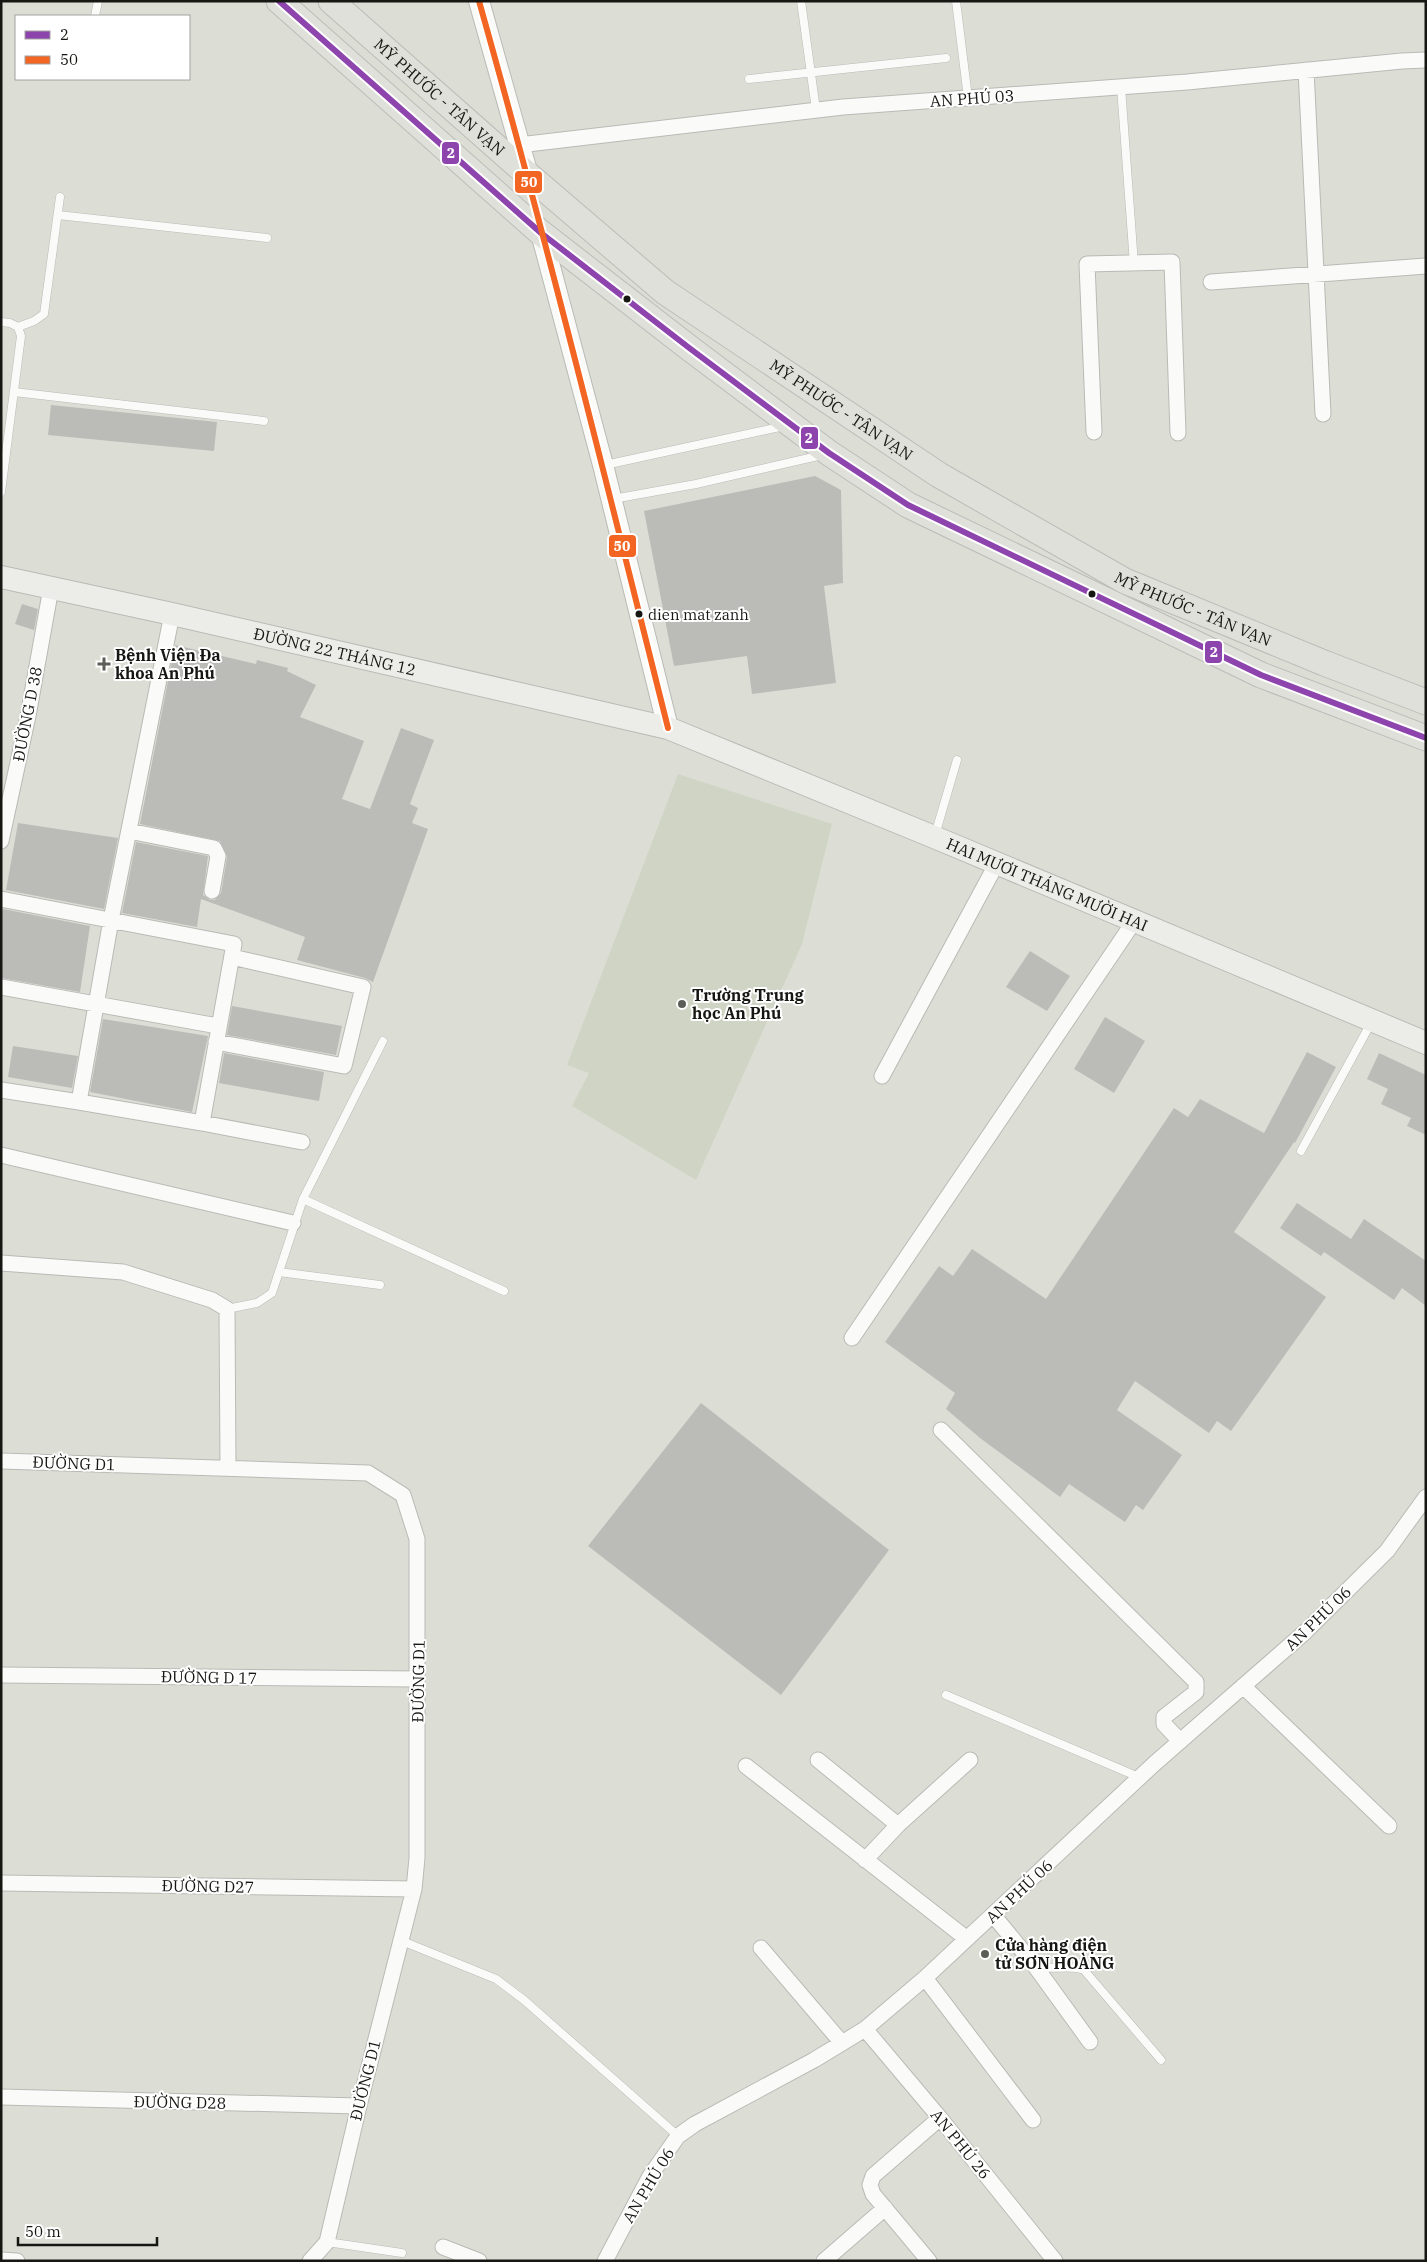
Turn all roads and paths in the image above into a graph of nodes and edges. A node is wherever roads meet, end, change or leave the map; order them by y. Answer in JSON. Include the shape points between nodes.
{"nodes":[{"id":1,"x":98,"y":1,"type":"edge"},
{"id":2,"x":279,"y":1,"type":"edge"},
{"id":3,"x":331,"y":1,"type":"edge"},
{"id":4,"x":479,"y":1,"type":"edge"},
{"id":5,"x":801,"y":1,"type":"edge"},
{"id":6,"x":956,"y":1,"type":"edge"},
{"id":7,"x":95,"y":15,"type":"edge"},
{"id":8,"x":946,"y":58,"type":"dead end"},
{"id":9,"x":1426,"y":60,"type":"edge"},
{"id":10,"x":1306,"y":70,"type":"junction"},
{"id":11,"x":812,"y":72,"type":"junction"},
{"id":12,"x":749,"y":79,"type":"dead end"},
{"id":13,"x":1121,"y":87,"type":"junction"},
{"id":14,"x":968,"y":98,"type":"junction"},
{"id":15,"x":816,"y":110,"type":"junction"},
{"id":16,"x":519,"y":145,"type":"junction"},
{"id":17,"x":528,"y":175,"type":"junction"},
{"id":18,"x":60,"y":197,"type":"dead end"},
{"id":19,"x":58,"y":216,"type":"junction"},
{"id":20,"x":541,"y":233,"type":"junction"},
{"id":21,"x":267,"y":238,"type":"dead end"},
{"id":22,"x":1134,"y":264,"type":"junction"},
{"id":23,"x":1426,"y":266,"type":"edge"},
{"id":24,"x":1316,"y":274,"type":"junction"},
{"id":25,"x":1211,"y":282,"type":"dead end"},
{"id":26,"x":1,"y":322,"type":"edge"},
{"id":27,"x":18,"y":327,"type":"junction"},
{"id":28,"x":14,"y":392,"type":"junction"},
{"id":29,"x":1323,"y":414,"type":"dead end"},
{"id":30,"x":264,"y":421,"type":"dead end"},
{"id":31,"x":791,"y":424,"type":"junction"},
{"id":32,"x":1094,"y":432,"type":"dead end"},
{"id":33,"x":1178,"y":433,"type":"dead end"},
{"id":34,"x":4,"y":452,"type":"edge"},
{"id":35,"x":829,"y":453,"type":"junction"},
{"id":36,"x":603,"y":465,"type":"junction"},
{"id":37,"x":1,"y":492,"type":"edge"},
{"id":38,"x":611,"y":500,"type":"junction"},
{"id":39,"x":1,"y":577,"type":"edge"},
{"id":40,"x":51,"y":588,"type":"junction"},
{"id":41,"x":172,"y":614,"type":"junction"},
{"id":42,"x":1426,"y":702,"type":"edge"},
{"id":43,"x":668,"y":728,"type":"junction"},
{"id":44,"x":1426,"y":738,"type":"edge"},
{"id":45,"x":957,"y":760,"type":"dead end"},
{"id":46,"x":129,"y":830,"type":"junction"},
{"id":47,"x":934,"y":837,"type":"junction"},
{"id":48,"x":1,"y":840,"type":"edge"},
{"id":49,"x":997,"y":863,"type":"junction"},
{"id":50,"x":212,"y":891,"type":"dead end"},
{"id":51,"x":1,"y":899,"type":"edge"},
{"id":52,"x":111,"y":920,"type":"junction"},
{"id":53,"x":1135,"y":920,"type":"junction"},
{"id":54,"x":232,"y":957,"type":"junction"},
{"id":55,"x":1,"y":987,"type":"edge"},
{"id":56,"x":97,"y":1004,"type":"junction"},
{"id":57,"x":1372,"y":1021,"type":"junction"},
{"id":58,"x":218,"y":1026,"type":"junction"},
{"id":59,"x":384,"y":1041,"type":"dead end"},
{"id":60,"x":216,"y":1042,"type":"junction"},
{"id":61,"x":1426,"y":1043,"type":"edge"},
{"id":62,"x":882,"y":1076,"type":"dead end"},
{"id":63,"x":1,"y":1090,"type":"edge"},
{"id":64,"x":78,"y":1102,"type":"junction"},
{"id":65,"x":202,"y":1123,"type":"junction"},
{"id":66,"x":302,"y":1142,"type":"dead end"},
{"id":67,"x":1301,"y":1150,"type":"dead end"},
{"id":68,"x":1,"y":1155,"type":"edge"},
{"id":69,"x":302,"y":1199,"type":"junction"},
{"id":70,"x":294,"y":1223,"type":"junction"},
{"id":71,"x":1,"y":1263,"type":"edge"},
{"id":72,"x":280,"y":1272,"type":"junction"},
{"id":73,"x":380,"y":1286,"type":"dead end"},
{"id":74,"x":504,"y":1291,"type":"dead end"},
{"id":75,"x":227,"y":1309,"type":"junction"},
{"id":76,"x":852,"y":1338,"type":"dead end"},
{"id":77,"x":941,"y":1430,"type":"dead end"},
{"id":78,"x":1,"y":1461,"type":"edge"},
{"id":79,"x":228,"y":1468,"type":"junction"},
{"id":80,"x":1426,"y":1497,"type":"edge"},
{"id":81,"x":1,"y":1675,"type":"edge"},
{"id":82,"x":417,"y":1679,"type":"junction"},
{"id":83,"x":1243,"y":1686,"type":"junction"},
{"id":84,"x":946,"y":1695,"type":"dead end"},
{"id":85,"x":1180,"y":1741,"type":"junction"},
{"id":86,"x":818,"y":1760,"type":"dead end"},
{"id":87,"x":970,"y":1760,"type":"dead end"},
{"id":88,"x":746,"y":1766,"type":"dead end"},
{"id":89,"x":1141,"y":1778,"type":"junction"},
{"id":90,"x":898,"y":1825,"type":"junction"},
{"id":91,"x":1389,"y":1826,"type":"dead end"},
{"id":92,"x":864,"y":1860,"type":"junction"},
{"id":93,"x":1,"y":1883,"type":"edge"},
{"id":94,"x":414,"y":1889,"type":"junction"},
{"id":95,"x":994,"y":1916,"type":"junction"},
{"id":96,"x":967,"y":1939,"type":"junction"},
{"id":97,"x":402,"y":1941,"type":"junction"},
{"id":98,"x":761,"y":1948,"type":"dead end"},
{"id":99,"x":1035,"y":1966,"type":"junction"},
{"id":100,"x":925,"y":1978,"type":"junction"},
{"id":101,"x":865,"y":2029,"type":"junction"},
{"id":102,"x":1090,"y":2042,"type":"dead end"},
{"id":103,"x":842,"y":2043,"type":"junction"},
{"id":104,"x":1161,"y":2060,"type":"dead end"},
{"id":105,"x":1,"y":2097,"type":"edge"},
{"id":106,"x":359,"y":2106,"type":"junction"},
{"id":107,"x":940,"y":2118,"type":"junction"},
{"id":108,"x":1033,"y":2120,"type":"dead end"},
{"id":109,"x":678,"y":2136,"type":"junction"},
{"id":110,"x":886,"y":2208,"type":"junction"},
{"id":111,"x":327,"y":2242,"type":"junction"},
{"id":112,"x":443,"y":2247,"type":"dead end"},
{"id":113,"x":402,"y":2253,"type":"dead end"},
{"id":114,"x":1,"y":2260,"type":"edge"},
{"id":115,"x":17,"y":2261,"type":"edge"},
{"id":116,"x":310,"y":2261,"type":"edge"},
{"id":117,"x":479,"y":2261,"type":"edge"},
{"id":118,"x":605,"y":2261,"type":"edge"},
{"id":119,"x":824,"y":2261,"type":"edge"},
{"id":120,"x":929,"y":2261,"type":"edge"},
{"id":121,"x":1055,"y":2261,"type":"edge"}],
"edges":[{"from":1,"to":7,"type":"lane"},
{"from":2,"to":20,"type":"main road","name":"MỸ PHƯỚC - TÂN VẠN"},
{"from":3,"to":17,"type":"main road","name":"MỸ PHƯỚC - TÂN VẠN"},
{"from":4,"to":16,"type":"street"},
{"from":5,"to":11,"type":"lane"},
{"from":6,"to":14,"type":"lane"},
{"from":8,"to":11,"type":"lane"},
{"from":9,"to":10,"type":"street","name":"AN PHÚ 03"},
{"from":10,"to":13,"type":"street","name":"AN PHÚ 03"},
{"from":10,"to":24,"type":"street"},
{"from":11,"to":12,"type":"lane"},
{"from":11,"to":15,"type":"lane"},
{"from":13,"to":14,"type":"street","name":"AN PHÚ 03"},
{"from":13,"to":22,"type":"lane"},
{"from":14,"to":15,"type":"street","name":"AN PHÚ 03"},
{"from":15,"to":16,"type":"street","name":"AN PHÚ 03"},
{"from":16,"to":17,"type":"street"},
{"from":17,"to":20,"type":"main road"},
{"from":17,"to":42,"type":"main road","name":"MỸ PHƯỚC - TÂN VẠN","via":[[665,292],[939,475],[1125,581]]},
{"from":18,"to":19,"type":"lane"},
{"from":19,"to":21,"type":"lane"},
{"from":19,"to":27,"type":"lane","via":[[44,314]]},
{"from":20,"to":31,"type":"main road","name":"MỸ PHƯỚC - TÂN VẠN"},
{"from":20,"to":36,"type":"street"},
{"from":22,"to":32,"type":"street","via":[[1087,264]]},
{"from":22,"to":33,"type":"street","via":[[1172,262]]},
{"from":23,"to":24,"type":"street"},
{"from":24,"to":25,"type":"street"},
{"from":24,"to":29,"type":"street"},
{"from":26,"to":27,"type":"lane","via":[[10,322]]},
{"from":27,"to":28,"type":"lane","via":[[21,336]]},
{"from":28,"to":30,"type":"lane"},
{"from":28,"to":34,"type":"lane"},
{"from":31,"to":35,"type":"main road","name":"MỸ PHƯỚC - TÂN VẠN"},
{"from":31,"to":36,"type":"lane"},
{"from":34,"to":37,"type":"lane"},
{"from":35,"to":38,"type":"lane"},
{"from":35,"to":44,"type":"main road","name":"MỸ PHƯỚC - TÂN VẠN","via":[[908,505],[1261,675]]},
{"from":36,"to":38,"type":"street"},
{"from":38,"to":43,"type":"street"},
{"from":39,"to":40,"type":"main road","name":"ĐƯỜNG 22 THÁNG 12"},
{"from":40,"to":41,"type":"main road","name":"ĐƯỜNG 22 THÁNG 12"},
{"from":40,"to":48,"type":"street","name":"ĐƯỜNG D 38"},
{"from":41,"to":43,"type":"main road","name":"ĐƯỜNG 22 THÁNG 12"},
{"from":41,"to":46,"type":"street"},
{"from":43,"to":47,"type":"main road","name":"HAI MƯƠI THÁNG MƯỜI HAI"},
{"from":45,"to":47,"type":"lane"},
{"from":46,"to":50,"type":"street","via":[[214,848],[218,856]]},
{"from":46,"to":52,"type":"street"},
{"from":47,"to":49,"type":"main road","name":"HAI MƯƠI THÁNG MƯỜI HAI"},
{"from":49,"to":53,"type":"main road","name":"HAI MƯƠI THÁNG MƯỜI HAI"},
{"from":49,"to":62,"type":"street"},
{"from":51,"to":52,"type":"street"},
{"from":52,"to":54,"type":"street","via":[[234,944]]},
{"from":52,"to":56,"type":"street"},
{"from":53,"to":57,"type":"main road","name":"HAI MƯƠI THÁNG MƯỜI HAI"},
{"from":53,"to":76,"type":"street"},
{"from":54,"to":58,"type":"street"},
{"from":54,"to":60,"type":"street","via":[[364,987],[344,1066]]},
{"from":55,"to":56,"type":"street"},
{"from":56,"to":58,"type":"street"},
{"from":56,"to":64,"type":"street"},
{"from":57,"to":61,"type":"main road","name":"HAI MƯƠI THÁNG MƯỜI HAI"},
{"from":57,"to":67,"type":"lane"},
{"from":58,"to":60,"type":"street"},
{"from":59,"to":69,"type":"lane"},
{"from":60,"to":65,"type":"street"},
{"from":63,"to":64,"type":"street"},
{"from":64,"to":65,"type":"street"},
{"from":65,"to":66,"type":"street"},
{"from":68,"to":70,"type":"street"},
{"from":69,"to":70,"type":"lane"},
{"from":69,"to":74,"type":"lane"},
{"from":70,"to":72,"type":"lane"},
{"from":71,"to":75,"type":"street","via":[[123,1272],[212,1300]]},
{"from":72,"to":73,"type":"lane"},
{"from":72,"to":75,"type":"lane","via":[[272,1293],[257,1303]]},
{"from":75,"to":79,"type":"street"},
{"from":77,"to":85,"type":"street","via":[[1196,1682],[1196,1692],[1164,1717],[1164,1724]]},
{"from":78,"to":79,"type":"street","name":"ĐƯỜNG D1"},
{"from":79,"to":82,"type":"street","name":"ĐƯỜNG D1","via":[[368,1473],[404,1495],[417,1539]]},
{"from":80,"to":83,"type":"street","name":"AN PHÚ 06","via":[[1387,1551],[1305,1632]]},
{"from":81,"to":82,"type":"street","name":"ĐƯỜNG D 17"},
{"from":82,"to":94,"type":"street","name":"ĐƯỜNG D1","via":[[417,1858]]},
{"from":83,"to":85,"type":"street","name":"AN PHÚ 06"},
{"from":83,"to":91,"type":"street"},
{"from":84,"to":89,"type":"lane"},
{"from":85,"to":89,"type":"street","name":"AN PHÚ 06"},
{"from":86,"to":90,"type":"street"},
{"from":87,"to":90,"type":"street"},
{"from":88,"to":92,"type":"street"},
{"from":89,"to":95,"type":"street","name":"AN PHÚ 06"},
{"from":90,"to":92,"type":"street"},
{"from":92,"to":96,"type":"street"},
{"from":93,"to":94,"type":"street","name":"ĐƯỜNG D27"},
{"from":94,"to":97,"type":"street","name":"ĐƯỜNG D1"},
{"from":95,"to":96,"type":"street","name":"AN PHÚ 06"},
{"from":95,"to":99,"type":"street"},
{"from":96,"to":100,"type":"street","name":"AN PHÚ 06"},
{"from":97,"to":106,"type":"street","name":"ĐƯỜNG D1"},
{"from":97,"to":109,"type":"lane","via":[[496,1979]]},
{"from":98,"to":103,"type":"street"},
{"from":99,"to":102,"type":"street"},
{"from":99,"to":104,"type":"lane","via":[[1084,1970]]},
{"from":100,"to":101,"type":"street","name":"AN PHÚ 06"},
{"from":100,"to":108,"type":"street"},
{"from":101,"to":103,"type":"street","name":"AN PHÚ 06"},
{"from":101,"to":107,"type":"street","name":"AN PHÚ 26"},
{"from":103,"to":109,"type":"street","name":"AN PHÚ 06"},
{"from":105,"to":106,"type":"street","name":"ĐƯỜNG D28"},
{"from":106,"to":111,"type":"street","name":"ĐƯỜNG D1"},
{"from":107,"to":110,"type":"street","via":[[873,2176],[870,2185],[873,2194]]},
{"from":107,"to":121,"type":"street","name":"AN PHÚ 26"},
{"from":109,"to":118,"type":"street","name":"AN PHÚ 06","via":[[650,2176]]},
{"from":110,"to":119,"type":"street"},
{"from":110,"to":120,"type":"street"},
{"from":111,"to":113,"type":"lane"},
{"from":111,"to":116,"type":"street","name":"ĐƯỜNG D1"},
{"from":112,"to":117,"type":"street"},
{"from":114,"to":115,"type":"street"}]}
